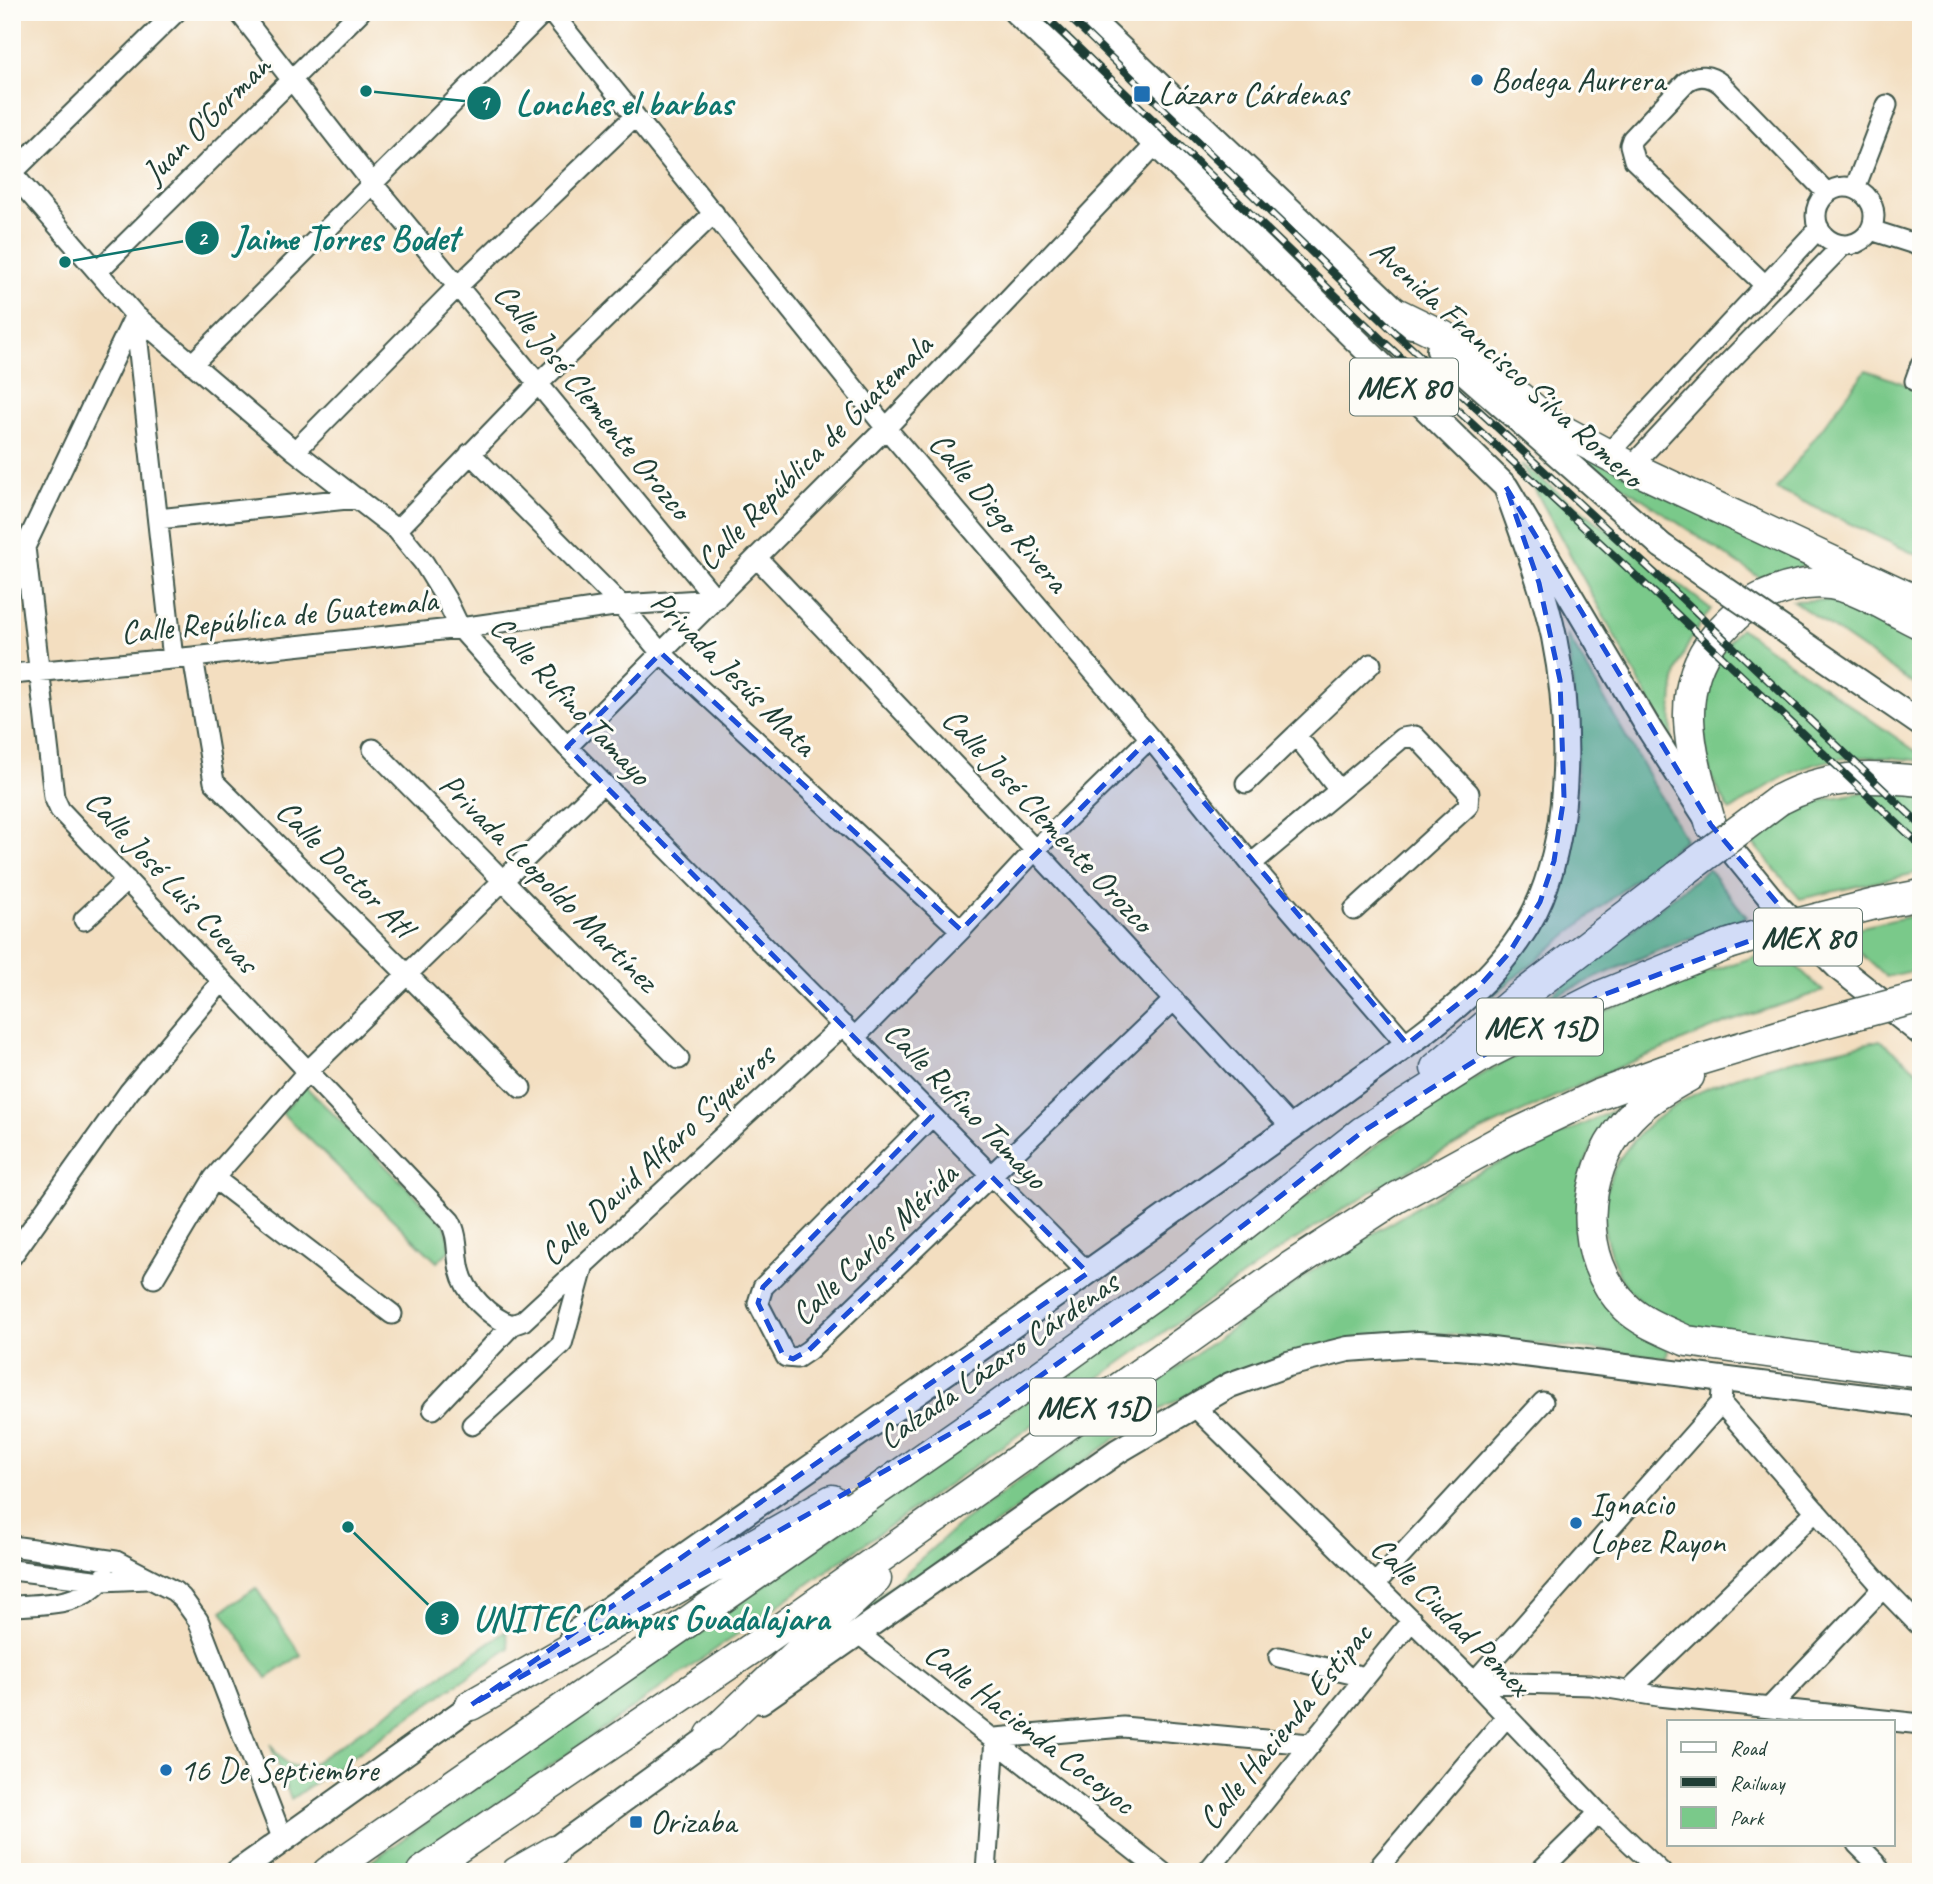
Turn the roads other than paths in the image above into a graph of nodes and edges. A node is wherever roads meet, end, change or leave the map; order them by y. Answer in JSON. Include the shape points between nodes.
{"nodes":[{"id":1,"x":176,"y":12,"type":"edge"},
{"id":2,"x":239,"y":12,"type":"edge"},
{"id":3,"x":360,"y":12,"type":"edge"},
{"id":4,"x":544,"y":12,"type":"edge"},
{"id":5,"x":551,"y":12,"type":"edge"},
{"id":6,"x":1016,"y":12,"type":"edge"},
{"id":7,"x":1082,"y":12,"type":"edge"},
{"id":8,"x":292,"y":78,"type":"junction"},
{"id":9,"x":1887,"y":105,"type":"dead end"},
{"id":10,"x":635,"y":116,"type":"junction"},
{"id":11,"x":1156,"y":144,"type":"junction"},
{"id":12,"x":12,"y":173,"type":"edge"},
{"id":13,"x":373,"y":184,"type":"junction"},
{"id":14,"x":1855,"y":188,"type":"junction"},
{"id":15,"x":1826,"y":192,"type":"junction"},
{"id":16,"x":714,"y":213,"type":"junction"},
{"id":17,"x":1819,"y":228,"type":"junction"},
{"id":18,"x":1871,"y":230,"type":"junction"},
{"id":19,"x":1843,"y":245,"type":"junction"},
{"id":20,"x":1921,"y":246,"type":"edge"},
{"id":21,"x":97,"y":271,"type":"junction"},
{"id":22,"x":458,"y":286,"type":"junction"},
{"id":23,"x":1766,"y":286,"type":"junction"},
{"id":24,"x":1398,"y":314,"type":"junction"},
{"id":25,"x":135,"y":315,"type":"junction"},
{"id":26,"x":1707,"y":349,"type":"junction"},
{"id":27,"x":192,"y":364,"type":"junction"},
{"id":28,"x":1724,"y":367,"type":"junction"},
{"id":29,"x":537,"y":385,"type":"junction"},
{"id":30,"x":886,"y":428,"type":"junction"},
{"id":31,"x":295,"y":451,"type":"junction"},
{"id":32,"x":470,"y":453,"type":"junction"},
{"id":33,"x":1619,"y":461,"type":"junction"},
{"id":34,"x":1506,"y":487,"type":"junction"},
{"id":35,"x":357,"y":498,"type":"junction"},
{"id":36,"x":158,"y":519,"type":"junction"},
{"id":37,"x":397,"y":530,"type":"junction"},
{"id":38,"x":19,"y":547,"type":"edge"},
{"id":39,"x":757,"y":558,"type":"junction"},
{"id":40,"x":716,"y":599,"type":"junction"},
{"id":41,"x":1921,"y":603,"type":"edge"},
{"id":42,"x":621,"y":606,"type":"junction"},
{"id":43,"x":1921,"y":624,"type":"edge"},
{"id":44,"x":460,"y":628,"type":"junction"},
{"id":45,"x":661,"y":653,"type":"junction"},
{"id":46,"x":183,"y":658,"type":"junction"},
{"id":47,"x":1371,"y":664,"type":"dead end"},
{"id":48,"x":40,"y":672,"type":"junction"},
{"id":49,"x":12,"y":674,"type":"edge"},
{"id":50,"x":1921,"y":724,"type":"edge"},
{"id":51,"x":1296,"y":735,"type":"junction"},
{"id":52,"x":1150,"y":738,"type":"junction"},
{"id":53,"x":567,"y":747,"type":"junction"},
{"id":54,"x":373,"y":749,"type":"dead end"},
{"id":55,"x":1921,"y":781,"type":"edge"},
{"id":56,"x":603,"y":783,"type":"junction"},
{"id":57,"x":1246,"y":783,"type":"dead end"},
{"id":58,"x":1339,"y":790,"type":"junction"},
{"id":59,"x":1711,"y":825,"type":"junction"},
{"id":60,"x":1035,"y":850,"type":"junction"},
{"id":61,"x":1251,"y":864,"type":"junction"},
{"id":62,"x":127,"y":880,"type":"junction"},
{"id":63,"x":503,"y":881,"type":"junction"},
{"id":64,"x":1921,"y":895,"type":"edge"},
{"id":65,"x":1354,"y":910,"type":"dead end"},
{"id":66,"x":83,"y":920,"type":"dead end"},
{"id":67,"x":961,"y":930,"type":"junction"},
{"id":68,"x":407,"y":974,"type":"junction"},
{"id":69,"x":222,"y":981,"type":"junction"},
{"id":70,"x":1921,"y":997,"type":"edge"},
{"id":71,"x":1174,"y":1000,"type":"junction"},
{"id":72,"x":849,"y":1031,"type":"junction"},
{"id":73,"x":1921,"y":1033,"type":"edge"},
{"id":74,"x":1407,"y":1045,"type":"junction"},
{"id":75,"x":1743,"y":1046,"type":"junction"},
{"id":76,"x":680,"y":1059,"type":"dead end"},
{"id":77,"x":308,"y":1071,"type":"junction"},
{"id":78,"x":522,"y":1088,"type":"dead end"},
{"id":79,"x":932,"y":1116,"type":"junction"},
{"id":80,"x":1291,"y":1127,"type":"junction"},
{"id":81,"x":1362,"y":1132,"type":"junction"},
{"id":82,"x":991,"y":1176,"type":"junction"},
{"id":83,"x":214,"y":1178,"type":"junction"},
{"id":84,"x":12,"y":1256,"type":"edge"},
{"id":85,"x":583,"y":1268,"type":"junction"},
{"id":86,"x":1088,"y":1273,"type":"junction"},
{"id":87,"x":154,"y":1278,"type":"dead end"},
{"id":88,"x":392,"y":1314,"type":"dead end"},
{"id":89,"x":512,"y":1325,"type":"junction"},
{"id":90,"x":1921,"y":1373,"type":"edge"},
{"id":91,"x":1722,"y":1391,"type":"junction"},
{"id":92,"x":1543,"y":1402,"type":"dead end"},
{"id":93,"x":1921,"y":1404,"type":"edge"},
{"id":94,"x":1194,"y":1406,"type":"junction"},
{"id":95,"x":433,"y":1409,"type":"dead end"},
{"id":96,"x":994,"y":1409,"type":"junction"},
{"id":97,"x":472,"y":1425,"type":"dead end"},
{"id":98,"x":959,"y":1502,"type":"junction"},
{"id":99,"x":1816,"y":1511,"type":"junction"},
{"id":100,"x":12,"y":1546,"type":"edge"},
{"id":101,"x":116,"y":1561,"type":"junction"},
{"id":102,"x":12,"y":1570,"type":"edge"},
{"id":103,"x":150,"y":1579,"type":"junction"},
{"id":104,"x":102,"y":1581,"type":"junction"},
{"id":105,"x":1375,"y":1584,"type":"junction"},
{"id":106,"x":1884,"y":1588,"type":"junction"},
{"id":107,"x":12,"y":1606,"type":"edge"},
{"id":108,"x":1412,"y":1620,"type":"junction"},
{"id":109,"x":1921,"y":1627,"type":"edge"},
{"id":110,"x":859,"y":1634,"type":"junction"},
{"id":111,"x":1279,"y":1657,"type":"dead end"},
{"id":112,"x":1365,"y":1676,"type":"junction"},
{"id":113,"x":1474,"y":1682,"type":"junction"},
{"id":114,"x":1629,"y":1691,"type":"junction"},
{"id":115,"x":1711,"y":1701,"type":"junction"},
{"id":116,"x":471,"y":1705,"type":"junction"},
{"id":117,"x":1769,"y":1708,"type":"junction"},
{"id":118,"x":1507,"y":1716,"type":"junction"},
{"id":119,"x":1730,"y":1720,"type":"edge"},
{"id":120,"x":1883,"y":1720,"type":"edge"},
{"id":121,"x":1895,"y":1721,"type":"edge"},
{"id":122,"x":1921,"y":1724,"type":"edge"},
{"id":123,"x":711,"y":1735,"type":"junction"},
{"id":124,"x":995,"y":1738,"type":"junction"},
{"id":125,"x":1310,"y":1744,"type":"junction"},
{"id":126,"x":1599,"y":1813,"type":"junction"},
{"id":127,"x":282,"y":1840,"type":"junction"},
{"id":128,"x":1859,"y":1846,"type":"edge"},
{"id":129,"x":554,"y":1851,"type":"junction"},
{"id":130,"x":238,"y":1872,"type":"edge"},
{"id":131,"x":328,"y":1872,"type":"edge"},
{"id":132,"x":422,"y":1872,"type":"edge"},
{"id":133,"x":517,"y":1872,"type":"edge"},
{"id":134,"x":524,"y":1872,"type":"edge"},
{"id":135,"x":986,"y":1872,"type":"edge"},
{"id":136,"x":1162,"y":1872,"type":"edge"},
{"id":137,"x":1207,"y":1872,"type":"edge"},
{"id":138,"x":1375,"y":1872,"type":"edge"},
{"id":139,"x":1539,"y":1872,"type":"edge"},
{"id":140,"x":1661,"y":1872,"type":"edge"},
{"id":141,"x":1881,"y":1872,"type":"edge"}],
"edges":[{"from":1,"to":12,"type":"street"},
{"from":2,"to":8,"type":"street","name":"Calle José Clemente Orozco"},
{"from":3,"to":8,"type":"street","name":"Juan O'Gorman"},
{"from":4,"to":13,"type":"street"},
{"from":5,"to":10,"type":"street","name":"Calle Diego Rivera"},
{"from":6,"to":11,"type":"main road","number":"MEX 80"},
{"from":7,"to":24,"type":"main road","name":"Avenida Francisco Silva Romero","number":"MEX 80"},
{"from":8,"to":13,"type":"street","name":"Calle José Clemente Orozco"},
{"from":8,"to":21,"type":"street","name":"Juan O'Gorman"},
{"from":9,"to":14,"type":"street"},
{"from":10,"to":16,"type":"street","name":"Calle Diego Rivera"},
{"from":10,"to":22,"type":"street"},
{"from":11,"to":30,"type":"street","name":"Calle República de Guatemala"},
{"from":11,"to":34,"type":"main road","number":"MEX 80"},
{"from":12,"to":21,"type":"street","name":"Calle Rufino Tamayo"},
{"from":13,"to":22,"type":"street","name":"Calle José Clemente Orozco"},
{"from":13,"to":27,"type":"street"},
{"from":14,"to":15,"type":"street"},
{"from":14,"to":18,"type":"street","via":[[1868,198],[1875,213]]},
{"from":15,"to":17,"type":"street","via":[[1816,212]]},
{"from":15,"to":23,"type":"street","via":[[1721,84],[1704,75],[1686,82],[1632,139],[1634,160]]},
{"from":16,"to":29,"type":"street"},
{"from":16,"to":30,"type":"street","name":"Calle Diego Rivera"},
{"from":17,"to":19,"type":"street","via":[[1828,240]]},
{"from":17,"to":23,"type":"street"},
{"from":18,"to":19,"type":"street","via":[[1860,241]]},
{"from":18,"to":20,"type":"street"},
{"from":19,"to":28,"type":"street"},
{"from":21,"to":25,"type":"street","name":"Calle Rufino Tamayo"},
{"from":22,"to":29,"type":"street","name":"Calle José Clemente Orozco"},
{"from":22,"to":31,"type":"street"},
{"from":23,"to":26,"type":"street"},
{"from":24,"to":33,"type":"highway","via":[[1443,336],[1556,427]]},
{"from":24,"to":50,"type":"main road","name":"Avenida Francisco Silva Romero","number":"MEX 80","bridge":true,"via":[[1662,546]]},
{"from":25,"to":27,"type":"street","name":"Calle Rufino Tamayo"},
{"from":25,"to":36,"type":"street","name":"Calle Doctor Atl"},
{"from":25,"to":38,"type":"street","name":"Calle José Luis Cuevas"},
{"from":26,"to":28,"type":"street"},
{"from":26,"to":33,"type":"street"},
{"from":27,"to":31,"type":"street","name":"Calle Rufino Tamayo"},
{"from":28,"to":33,"type":"street"},
{"from":29,"to":32,"type":"street"},
{"from":29,"to":40,"type":"street","name":"Calle José Clemente Orozco"},
{"from":30,"to":39,"type":"street","name":"Calle República de Guatemala"},
{"from":30,"to":52,"type":"street","name":"Calle Diego Rivera"},
{"from":31,"to":35,"type":"street","name":"Calle Rufino Tamayo"},
{"from":32,"to":37,"type":"street"},
{"from":32,"to":42,"type":"street","name":"Privada Jesús Mata"},
{"from":33,"to":41,"type":"highway"},
{"from":34,"to":59,"type":"main road","number":"MEX 80"},
{"from":34,"to":74,"type":"main road","via":[[1554,636],[1560,680],[1564,797],[1554,861],[1540,902],[1509,953],[1477,989]]},
{"from":35,"to":36,"type":"street"},
{"from":35,"to":37,"type":"street","name":"Calle Rufino Tamayo"},
{"from":36,"to":46,"type":"street","name":"Calle Doctor Atl"},
{"from":37,"to":44,"type":"street","name":"Calle Rufino Tamayo","via":[[424,563]]},
{"from":38,"to":48,"type":"street","name":"Calle José Luis Cuevas"},
{"from":39,"to":40,"type":"street","name":"Calle República de Guatemala"},
{"from":39,"to":60,"type":"street","name":"Calle José Clemente Orozco"},
{"from":40,"to":42,"type":"street","name":"Calle República de Guatemala"},
{"from":40,"to":45,"type":"street"},
{"from":42,"to":44,"type":"street","name":"Calle República de Guatemala"},
{"from":42,"to":45,"type":"street","name":"Privada Jesús Mata"},
{"from":43,"to":59,"type":"highway","via":[[1846,587],[1828,583],[1780,589],[1738,612],[1703,655],[1689,694],[1692,755]]},
{"from":44,"to":46,"type":"street","name":"Calle República de Guatemala"},
{"from":44,"to":53,"type":"street","name":"Calle Rufino Tamayo"},
{"from":45,"to":53,"type":"street"},
{"from":45,"to":67,"type":"street","name":"Privada Jesús Mata"},
{"from":46,"to":48,"type":"street","name":"Calle República de Guatemala"},
{"from":46,"to":68,"type":"street","name":"Calle Doctor Atl","via":[[214,782]]},
{"from":47,"to":51,"type":"street"},
{"from":48,"to":49,"type":"street","name":"Calle República de Guatemala"},
{"from":48,"to":62,"type":"street","name":"Calle José Luis Cuevas","via":[[54,797],[60,810]]},
{"from":51,"to":57,"type":"street"},
{"from":51,"to":58,"type":"street"},
{"from":52,"to":60,"type":"street","name":"Calle David Alfaro Siqueiros"},
{"from":52,"to":61,"type":"street","name":"Calle Diego Rivera"},
{"from":53,"to":56,"type":"street","name":"Calle Rufino Tamayo"},
{"from":54,"to":63,"type":"street","name":"Privada Leopoldo Martínez"},
{"from":55,"to":81,"type":"highway","bridge":true,"via":[[1855,777],[1800,789],[1779,800],[1511,1004]]},
{"from":56,"to":63,"type":"street"},
{"from":56,"to":72,"type":"street","name":"Calle Rufino Tamayo"},
{"from":58,"to":61,"type":"street"},
{"from":58,"to":65,"type":"street","via":[[1410,735],[1419,738],[1470,796],[1468,806]]},
{"from":59,"to":73,"type":"main road","number":"MEX 80","via":[[1777,906],[1840,969]]},
{"from":60,"to":67,"type":"street","name":"Calle David Alfaro Siqueiros"},
{"from":60,"to":71,"type":"street","name":"Calle José Clemente Orozco"},
{"from":61,"to":74,"type":"street","name":"Calle Diego Rivera"},
{"from":62,"to":66,"type":"street"},
{"from":62,"to":69,"type":"street","name":"Calle José Luis Cuevas"},
{"from":63,"to":68,"type":"street"},
{"from":63,"to":76,"type":"street","name":"Privada Leopoldo Martínez"},
{"from":64,"to":81,"type":"highway","name":"Calzada Lázaro Cárdenas","number":"MEX 15D","bridge":true,"via":[[1730,944],[1591,1001],[1484,1055]]},
{"from":67,"to":72,"type":"street","name":"Calle David Alfaro Siqueiros"},
{"from":68,"to":77,"type":"street"},
{"from":68,"to":78,"type":"street","name":"Calle Doctor Atl"},
{"from":69,"to":77,"type":"street","name":"Calle José Luis Cuevas"},
{"from":69,"to":84,"type":"street","via":[[129,1092]]},
{"from":70,"to":75,"type":"highway","number":"MEX 15D","bridge":true},
{"from":71,"to":80,"type":"street","name":"Calle José Clemente Orozco"},
{"from":71,"to":82,"type":"street","name":"Calle Carlos Mérida"},
{"from":72,"to":79,"type":"street","name":"Calle Rufino Tamayo"},
{"from":72,"to":85,"type":"street","name":"Calle David Alfaro Siqueiros"},
{"from":74,"to":80,"type":"main road"},
{"from":75,"to":90,"type":"highway","via":[[1667,1088],[1618,1131],[1599,1167],[1590,1203],[1591,1236],[1605,1279],[1636,1315],[1686,1341]]},
{"from":75,"to":98,"type":"highway","number":"MEX 15D","via":[[1598,1095],[1504,1139],[1398,1197],[1290,1267]]},
{"from":77,"to":83,"type":"street"},
{"from":77,"to":89,"type":"street","name":"Calle José Luis Cuevas","via":[[450,1221],[466,1286],[498,1319]]},
{"from":79,"to":82,"type":"street","name":"Calle Rufino Tamayo"},
{"from":79,"to":82,"type":"street","name":"Calle Carlos Mérida","via":[[763,1287],[758,1303],[783,1355],[797,1358],[809,1350]]},
{"from":80,"to":86,"type":"main road"},
{"from":81,"to":96,"type":"highway","name":"Calzada Lázaro Cárdenas","number":"MEX 15D","via":[[1170,1283]]},
{"from":82,"to":86,"type":"street","name":"Calle Rufino Tamayo"},
{"from":83,"to":87,"type":"street"},
{"from":83,"to":88,"type":"street"},
{"from":85,"to":89,"type":"street","name":"Calle David Alfaro Siqueiros","via":[[523,1321]]},
{"from":85,"to":97,"type":"street","via":[[562,1344]]},
{"from":86,"to":116,"type":"main road"},
{"from":89,"to":95,"type":"street","name":"Calle David Alfaro Siqueiros"},
{"from":91,"to":93,"type":"main road"},
{"from":91,"to":94,"type":"main road","via":[[1485,1349],[1418,1345],[1348,1349],[1288,1364],[1230,1385]]},
{"from":91,"to":99,"type":"street"},
{"from":91,"to":113,"type":"street"},
{"from":92,"to":105,"type":"street","name":"Calle Hacienda Estipac"},
{"from":94,"to":105,"type":"street","name":"Calle Ciudad Pemex"},
{"from":94,"to":110,"type":"main road","via":[[1118,1451]]},
{"from":96,"to":116,"type":"highway"},
{"from":96,"to":131,"type":"highway","name":"Calzada Lázaro Cárdenas","number":"MEX 15D"},
{"from":98,"to":123,"type":"highway"},
{"from":98,"to":132,"type":"highway","number":"MEX 15D"},
{"from":99,"to":106,"type":"street"},
{"from":99,"to":114,"type":"street"},
{"from":100,"to":101,"type":"street"},
{"from":101,"to":103,"type":"street"},
{"from":101,"to":104,"type":"street"},
{"from":102,"to":104,"type":"street"},
{"from":103,"to":104,"type":"street"},
{"from":103,"to":127,"type":"street","via":[[182,1598],[198,1620]]},
{"from":104,"to":107,"type":"street","via":[[70,1600]]},
{"from":105,"to":108,"type":"street","name":"Calle Ciudad Pemex"},
{"from":106,"to":109,"type":"street"},
{"from":106,"to":117,"type":"street"},
{"from":108,"to":112,"type":"street","name":"Calle Hacienda Estipac"},
{"from":108,"to":113,"type":"street","name":"Calle Ciudad Pemex"},
{"from":110,"to":123,"type":"main road"},
{"from":110,"to":124,"type":"street","name":"Calle Hacienda Cocoyoc"},
{"from":111,"to":112,"type":"street"},
{"from":112,"to":125,"type":"street","name":"Calle Hacienda Estipac"},
{"from":113,"to":114,"type":"street","via":[[1590,1685]]},
{"from":113,"to":118,"type":"street","name":"Calle Ciudad Pemex"},
{"from":114,"to":115,"type":"street"},
{"from":115,"to":117,"type":"street"},
{"from":115,"to":119,"type":"street"},
{"from":116,"to":127,"type":"main road"},
{"from":117,"to":120,"type":"street"},
{"from":118,"to":126,"type":"street","name":"Calle Ciudad Pemex"},
{"from":118,"to":138,"type":"street"},
{"from":121,"to":122,"type":"street"},
{"from":123,"to":129,"type":"main road"},
{"from":124,"to":125,"type":"street","via":[[1122,1727]]},
{"from":124,"to":135,"type":"street"},
{"from":124,"to":136,"type":"street","name":"Calle Hacienda Cocoyoc"},
{"from":125,"to":137,"type":"street","name":"Calle Hacienda Estipac"},
{"from":126,"to":139,"type":"street"},
{"from":126,"to":140,"type":"street","name":"Calle Ciudad Pemex"},
{"from":127,"to":130,"type":"main road"},
{"from":128,"to":141,"type":"street"},
{"from":129,"to":133,"type":"highway"},
{"from":129,"to":134,"type":"main road"}]}
